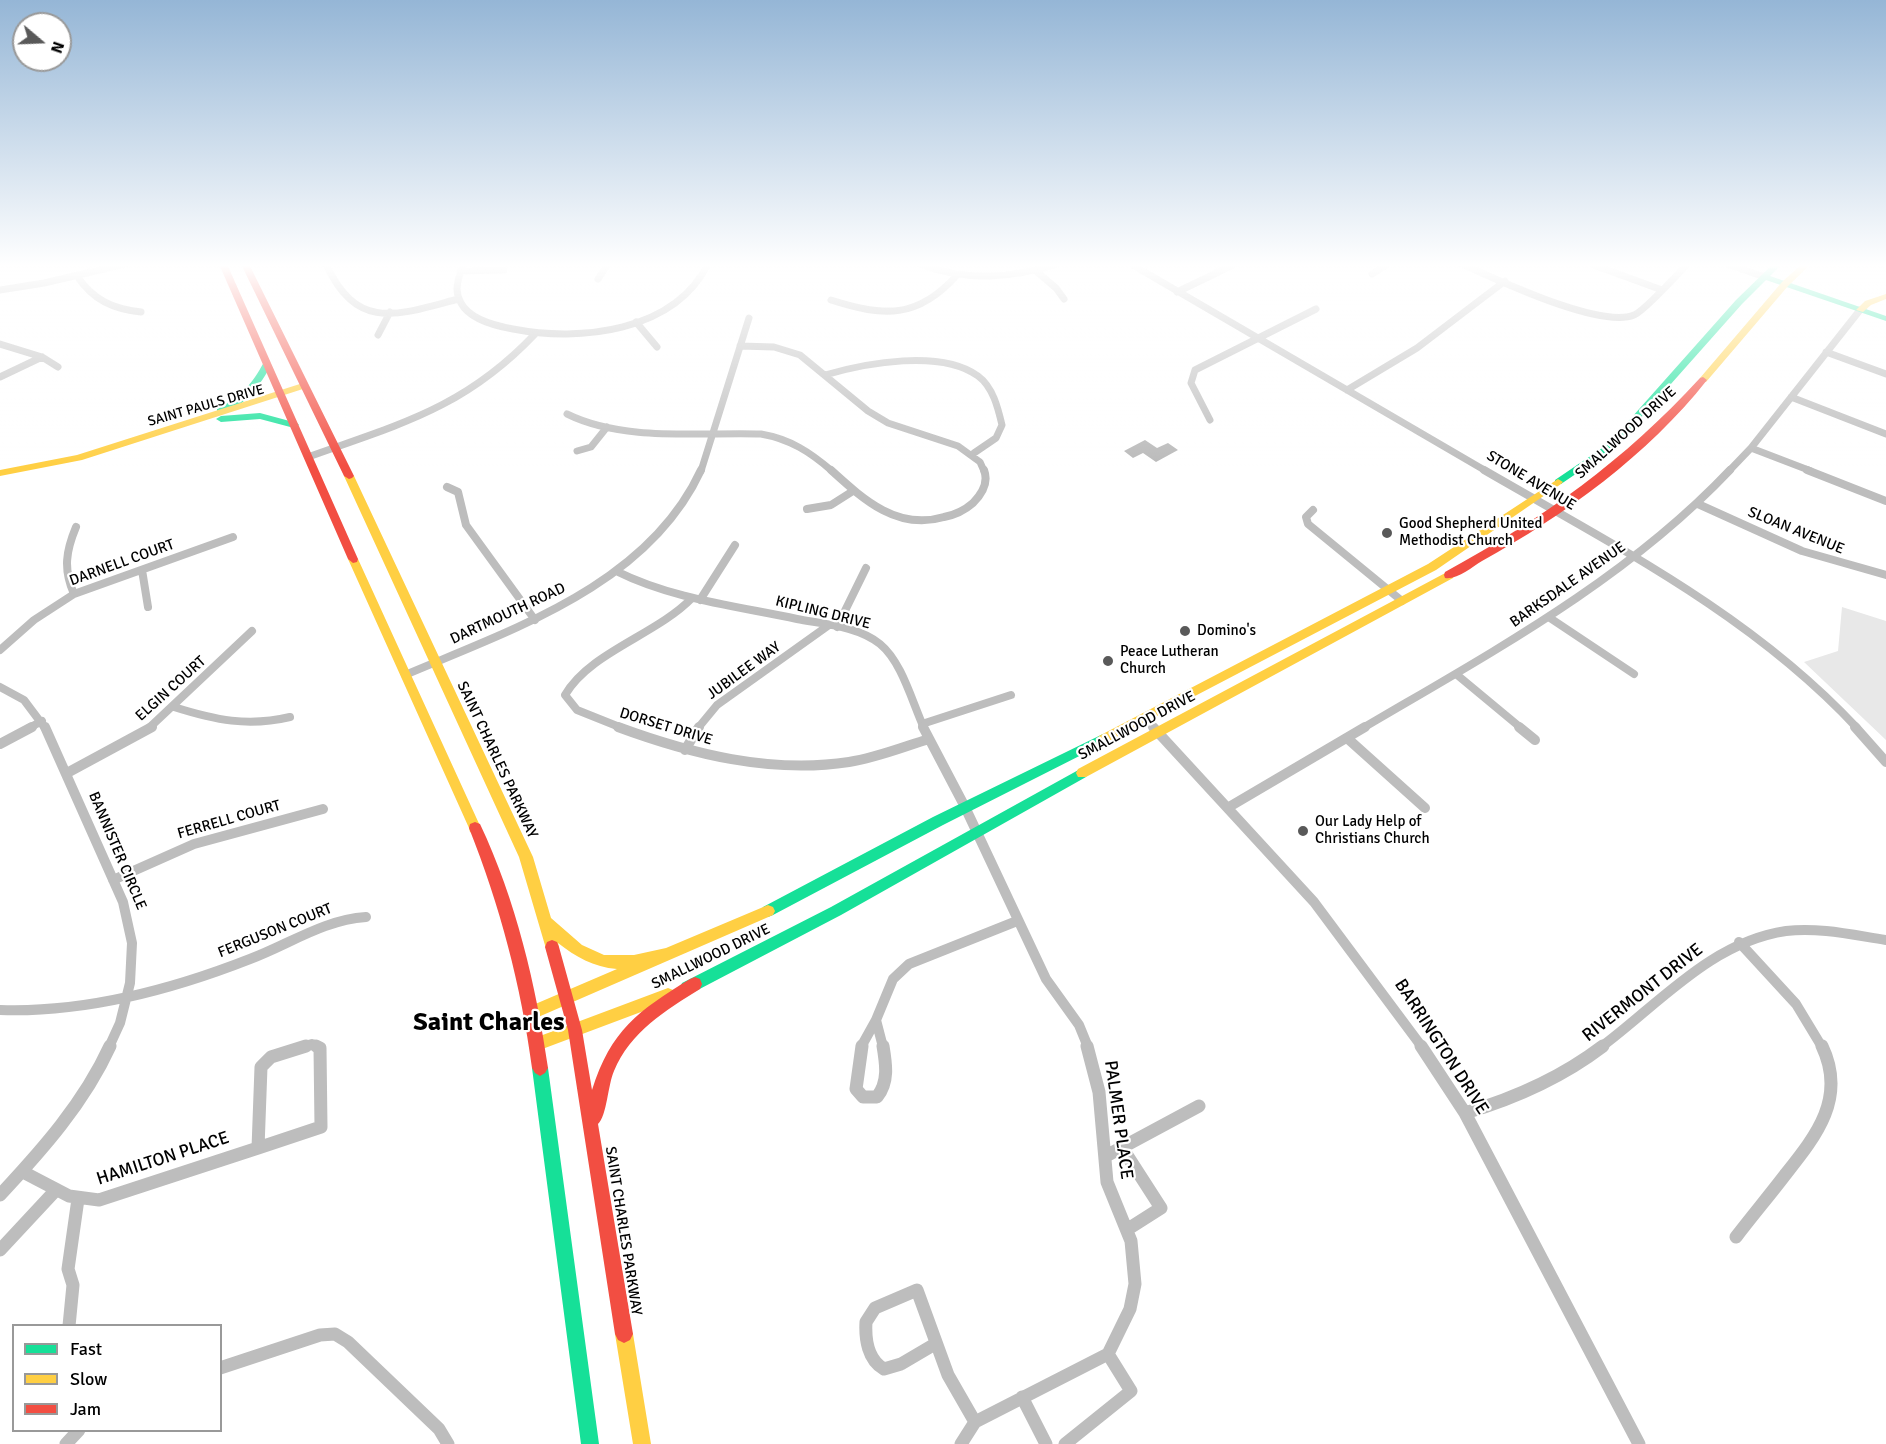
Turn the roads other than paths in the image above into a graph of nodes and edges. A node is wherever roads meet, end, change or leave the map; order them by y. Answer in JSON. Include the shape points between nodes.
{"nodes":[{"id":1,"x":253,"y":331,"type":"edge"},
{"id":2,"x":277,"y":331,"type":"edge"},
{"id":3,"x":380,"y":331,"type":"edge"},
{"id":4,"x":524,"y":331,"type":"edge"},
{"id":5,"x":597,"y":331,"type":"edge"},
{"id":6,"x":644,"y":331,"type":"edge"},
{"id":7,"x":744,"y":331,"type":"edge"},
{"id":8,"x":1247,"y":331,"type":"edge"},
{"id":9,"x":1269,"y":331,"type":"edge"},
{"id":10,"x":1439,"y":331,"type":"edge"},
{"id":11,"x":1713,"y":331,"type":"edge"},
{"id":12,"x":1744,"y":331,"type":"edge"},
{"id":13,"x":1843,"y":331,"type":"edge"},
{"id":14,"x":535,"y":334,"type":"junction"},
{"id":15,"x":378,"y":335,"type":"dead end"},
{"id":16,"x":1257,"y":337,"type":"junction"},
{"id":17,"x":0,"y":344,"type":"edge"},
{"id":18,"x":740,"y":346,"type":"junction"},
{"id":19,"x":657,"y":347,"type":"dead end"},
{"id":20,"x":1826,"y":352,"type":"junction"},
{"id":21,"x":42,"y":357,"type":"junction"},
{"id":22,"x":267,"y":364,"type":"junction"},
{"id":23,"x":58,"y":367,"type":"dead end"},
{"id":24,"x":1886,"y":374,"type":"edge"},
{"id":25,"x":825,"y":375,"type":"junction"},
{"id":26,"x":0,"y":377,"type":"edge"},
{"id":27,"x":305,"y":389,"type":"junction"},
{"id":28,"x":1347,"y":390,"type":"junction"},
{"id":29,"x":281,"y":396,"type":"junction"},
{"id":30,"x":1791,"y":397,"type":"junction"},
{"id":31,"x":567,"y":414,"type":"dead end"},
{"id":32,"x":221,"y":415,"type":"junction"},
{"id":33,"x":1210,"y":420,"type":"dead end"},
{"id":34,"x":294,"y":425,"type":"junction"},
{"id":35,"x":607,"y":427,"type":"junction"},
{"id":36,"x":713,"y":434,"type":"junction"},
{"id":37,"x":1886,"y":434,"type":"edge"},
{"id":38,"x":335,"y":447,"type":"junction"},
{"id":39,"x":1751,"y":448,"type":"junction"},
{"id":40,"x":578,"y":452,"type":"dead end"},
{"id":41,"x":974,"y":453,"type":"junction"},
{"id":42,"x":308,"y":457,"type":"junction"},
{"id":43,"x":0,"y":473,"type":"edge"},
{"id":44,"x":447,"y":486,"type":"dead end"},
{"id":45,"x":853,"y":491,"type":"junction"},
{"id":46,"x":1533,"y":498,"type":"junction"},
{"id":47,"x":1886,"y":501,"type":"edge"},
{"id":48,"x":1698,"y":504,"type":"junction"},
{"id":49,"x":807,"y":510,"type":"dead end"},
{"id":50,"x":1313,"y":510,"type":"dead end"},
{"id":51,"x":1556,"y":511,"type":"junction"},
{"id":52,"x":76,"y":527,"type":"dead end"},
{"id":53,"x":233,"y":537,"type":"dead end"},
{"id":54,"x":735,"y":545,"type":"dead end"},
{"id":55,"x":1632,"y":556,"type":"junction"},
{"id":56,"x":866,"y":568,"type":"dead end"},
{"id":57,"x":142,"y":570,"type":"junction"},
{"id":58,"x":616,"y":572,"type":"junction"},
{"id":59,"x":1886,"y":575,"type":"edge"},
{"id":60,"x":1390,"y":590,"type":"junction"},
{"id":61,"x":74,"y":594,"type":"junction"},
{"id":62,"x":696,"y":599,"type":"junction"},
{"id":63,"x":1402,"y":601,"type":"junction"},
{"id":64,"x":148,"y":607,"type":"dead end"},
{"id":65,"x":1550,"y":618,"type":"junction"},
{"id":66,"x":535,"y":620,"type":"junction"},
{"id":67,"x":833,"y":626,"type":"junction"},
{"id":68,"x":252,"y":631,"type":"dead end"},
{"id":69,"x":0,"y":650,"type":"edge"},
{"id":70,"x":436,"y":661,"type":"junction"},
{"id":71,"x":1456,"y":674,"type":"junction"},
{"id":72,"x":1634,"y":674,"type":"dead end"},
{"id":73,"x":405,"y":675,"type":"junction"},
{"id":74,"x":0,"y":687,"type":"edge"},
{"id":75,"x":1011,"y":695,"type":"dead end"},
{"id":76,"x":174,"y":707,"type":"junction"},
{"id":77,"x":290,"y":717,"type":"dead end"},
{"id":78,"x":1145,"y":718,"type":"junction"},
{"id":79,"x":42,"y":721,"type":"junction"},
{"id":80,"x":922,"y":724,"type":"junction"},
{"id":81,"x":1159,"y":732,"type":"junction"},
{"id":82,"x":1347,"y":738,"type":"junction"},
{"id":83,"x":929,"y":739,"type":"junction"},
{"id":84,"x":1535,"y":740,"type":"dead end"},
{"id":85,"x":0,"y":744,"type":"edge"},
{"id":86,"x":685,"y":750,"type":"junction"},
{"id":87,"x":1886,"y":762,"type":"edge"},
{"id":88,"x":68,"y":773,"type":"junction"},
{"id":89,"x":966,"y":807,"type":"junction"},
{"id":90,"x":1229,"y":807,"type":"junction"},
{"id":91,"x":1425,"y":808,"type":"dead end"},
{"id":92,"x":323,"y":810,"type":"dead end"},
{"id":93,"x":976,"y":832,"type":"junction"},
{"id":94,"x":113,"y":880,"type":"junction"},
{"id":95,"x":366,"y":917,"type":"dead end"},
{"id":96,"x":544,"y":918,"type":"junction"},
{"id":97,"x":1017,"y":921,"type":"junction"},
{"id":98,"x":1886,"y":940,"type":"edge"},
{"id":99,"x":1739,"y":942,"type":"junction"},
{"id":100,"x":674,"y":953,"type":"junction"},
{"id":101,"x":695,"y":984,"type":"junction"},
{"id":102,"x":127,"y":995,"type":"junction"},
{"id":103,"x":565,"y":1000,"type":"junction"},
{"id":104,"x":0,"y":1010,"type":"edge"},
{"id":105,"x":531,"y":1013,"type":"junction"},
{"id":106,"x":876,"y":1020,"type":"junction"},
{"id":107,"x":575,"y":1030,"type":"junction"},
{"id":108,"x":537,"y":1044,"type":"junction"},
{"id":109,"x":1199,"y":1106,"type":"dead end"},
{"id":110,"x":1465,"y":1113,"type":"junction"},
{"id":111,"x":593,"y":1140,"type":"junction"},
{"id":112,"x":258,"y":1148,"type":"junction"},
{"id":113,"x":1123,"y":1149,"type":"junction"},
{"id":114,"x":1106,"y":1156,"type":"junction"},
{"id":115,"x":22,"y":1172,"type":"junction"},
{"id":116,"x":55,"y":1191,"type":"junction"},
{"id":117,"x":0,"y":1195,"type":"edge"},
{"id":118,"x":78,"y":1199,"type":"junction"},
{"id":119,"x":1128,"y":1229,"type":"junction"},
{"id":120,"x":1736,"y":1236,"type":"dead end"},
{"id":121,"x":0,"y":1250,"type":"edge"},
{"id":122,"x":69,"y":1324,"type":"edge"},
{"id":123,"x":935,"y":1344,"type":"junction"},
{"id":124,"x":1108,"y":1354,"type":"junction"},
{"id":125,"x":222,"y":1367,"type":"edge"},
{"id":126,"x":1022,"y":1397,"type":"junction"},
{"id":127,"x":975,"y":1422,"type":"junction"},
{"id":128,"x":78,"y":1432,"type":"edge"},
{"id":129,"x":66,"y":1444,"type":"edge"},
{"id":130,"x":448,"y":1444,"type":"edge"},
{"id":131,"x":590,"y":1444,"type":"edge"},
{"id":132,"x":642,"y":1444,"type":"edge"},
{"id":133,"x":961,"y":1444,"type":"edge"},
{"id":134,"x":1046,"y":1444,"type":"edge"},
{"id":135,"x":1065,"y":1444,"type":"edge"},
{"id":136,"x":1639,"y":1444,"type":"edge"}],
"edges":[{"from":1,"to":22,"type":"main road"},
{"from":2,"to":27,"type":"main road","name":"SAINT CHARLES PARKWAY"},
{"from":3,"to":15,"type":"street"},
{"from":4,"to":14,"type":"street"},
{"from":5,"to":14,"type":"street"},
{"from":6,"to":19,"type":"street"},
{"from":7,"to":18,"type":"street","name":"DARTMOUTH ROAD"},
{"from":8,"to":16,"type":"street","name":"STONE AVENUE"},
{"from":9,"to":16,"type":"street"},
{"from":10,"to":28,"type":"street"},
{"from":11,"to":46,"type":"main road","name":"SMALLWOOD DRIVE","via":[[1611,446]]},
{"from":12,"to":51,"type":"main road","name":"SMALLWOOD DRIVE","via":[[1677,410],[1617,466]]},
{"from":13,"to":20,"type":"street","name":"BARKSDALE AVENUE"},
{"from":14,"to":38,"type":"street","via":[[503,369],[468,394],[422,416]]},
{"from":16,"to":28,"type":"street","name":"STONE AVENUE"},
{"from":16,"to":33,"type":"street","via":[[1195,370],[1191,383]]},
{"from":17,"to":21,"type":"street"},
{"from":18,"to":25,"type":"street","via":[[796,353]]},
{"from":18,"to":36,"type":"street","name":"DARTMOUTH ROAD"},
{"from":20,"to":24,"type":"street"},
{"from":20,"to":30,"type":"street","name":"BARKSDALE AVENUE"},
{"from":21,"to":23,"type":"street"},
{"from":21,"to":26,"type":"street"},
{"from":22,"to":29,"type":"main road"},
{"from":22,"to":32,"type":"main road","via":[[255,388]]},
{"from":25,"to":41,"type":"street","via":[[880,418]]},
{"from":25,"to":41,"type":"street","via":[[854,367],[927,363],[973,372],[991,391],[1002,425],[996,438]]},
{"from":27,"to":29,"type":"main road","name":"SAINT PAULS DRIVE"},
{"from":27,"to":38,"type":"main road","name":"SAINT CHARLES PARKWAY"},
{"from":28,"to":46,"type":"street","name":"STONE AVENUE"},
{"from":29,"to":32,"type":"main road","name":"SAINT PAULS DRIVE"},
{"from":29,"to":34,"type":"main road"},
{"from":30,"to":37,"type":"street"},
{"from":30,"to":39,"type":"street","name":"BARKSDALE AVENUE"},
{"from":31,"to":35,"type":"street","via":[[577,421]]},
{"from":32,"to":34,"type":"main road","via":[[260,416]]},
{"from":32,"to":43,"type":"main road","name":"SAINT PAULS DRIVE","via":[[79,458]]},
{"from":34,"to":42,"type":"main road"},
{"from":35,"to":36,"type":"street"},
{"from":35,"to":40,"type":"street","via":[[591,447]]},
{"from":36,"to":45,"type":"street","via":[[761,434],[792,442]]},
{"from":36,"to":58,"type":"street","name":"DARTMOUTH ROAD","via":[[703,466],[684,500],[661,530]]},
{"from":38,"to":42,"type":"street"},
{"from":38,"to":70,"type":"main road","name":"SAINT CHARLES PARKWAY"},
{"from":39,"to":47,"type":"street"},
{"from":39,"to":48,"type":"street","name":"BARKSDALE AVENUE"},
{"from":41,"to":45,"type":"street","via":[[986,473],[982,491],[968,507],[945,517],[916,521],[894,517],[872,507]]},
{"from":42,"to":73,"type":"main road"},
{"from":44,"to":66,"type":"street","via":[[458,492],[466,525],[474,538]]},
{"from":45,"to":49,"type":"street","via":[[831,505]]},
{"from":46,"to":51,"type":"street","name":"STONE AVENUE"},
{"from":46,"to":60,"type":"main road","name":"SMALLWOOD DRIVE","via":[[1453,554]]},
{"from":48,"to":55,"type":"street","name":"BARKSDALE AVENUE"},
{"from":48,"to":59,"type":"street","name":"SLOAN AVENUE","via":[[1802,551]]},
{"from":50,"to":60,"type":"street","via":[[1306,517],[1308,524]]},
{"from":51,"to":55,"type":"street","name":"STONE AVENUE"},
{"from":51,"to":63,"type":"main road","name":"SMALLWOOD DRIVE","via":[[1511,542]]},
{"from":52,"to":61,"type":"street","via":[[65,557]]},
{"from":53,"to":57,"type":"street","name":"DARNELL COURT"},
{"from":54,"to":62,"type":"street"},
{"from":55,"to":65,"type":"street","name":"BARKSDALE AVENUE"},
{"from":55,"to":87,"type":"street","name":"STONE AVENUE","via":[[1696,594],[1779,652],[1840,709]]},
{"from":56,"to":67,"type":"street"},
{"from":57,"to":61,"type":"street","name":"DARNELL COURT"},
{"from":57,"to":64,"type":"street"},
{"from":58,"to":62,"type":"street","name":"KIPLING DRIVE"},
{"from":58,"to":66,"type":"street","name":"DARTMOUTH ROAD"},
{"from":60,"to":63,"type":"street"},
{"from":60,"to":78,"type":"main road","name":"SMALLWOOD DRIVE"},
{"from":61,"to":69,"type":"street","name":"DARNELL COURT","via":[[34,620]]},
{"from":62,"to":67,"type":"street","name":"KIPLING DRIVE"},
{"from":62,"to":86,"type":"street","name":"DORSET DRIVE","via":[[674,618],[576,678],[565,695],[570,705],[584,713]]},
{"from":63,"to":81,"type":"main road","name":"SMALLWOOD DRIVE"},
{"from":65,"to":71,"type":"street","name":"BARKSDALE AVENUE"},
{"from":65,"to":72,"type":"street"},
{"from":66,"to":70,"type":"street","name":"DARTMOUTH ROAD"},
{"from":67,"to":80,"type":"street","name":"KIPLING DRIVE","via":[[873,639],[886,650]]},
{"from":67,"to":86,"type":"street","name":"JUBILEE WAY","via":[[717,705]]},
{"from":68,"to":76,"type":"street","name":"ELGIN COURT"},
{"from":70,"to":73,"type":"street","name":"DARTMOUTH ROAD"},
{"from":70,"to":96,"type":"main road","name":"SAINT CHARLES PARKWAY","via":[[511,821]]},
{"from":71,"to":82,"type":"street","name":"BARKSDALE AVENUE"},
{"from":71,"to":84,"type":"street"},
{"from":73,"to":105,"type":"main road","via":[[494,872],[511,924]]},
{"from":74,"to":79,"type":"street","name":"BANNISTER CIRCLE","via":[[24,700]]},
{"from":75,"to":80,"type":"street"},
{"from":76,"to":77,"type":"street","via":[[235,725],[258,725]]},
{"from":76,"to":88,"type":"street","name":"ELGIN COURT","via":[[138,736]]},
{"from":78,"to":81,"type":"street","name":"BARRINGTON DRIVE"},
{"from":78,"to":89,"type":"main road","name":"SMALLWOOD DRIVE"},
{"from":79,"to":85,"type":"street"},
{"from":79,"to":88,"type":"street","name":"BANNISTER CIRCLE"},
{"from":80,"to":83,"type":"street","name":"KIPLING DRIVE"},
{"from":81,"to":90,"type":"street","name":"BARRINGTON DRIVE"},
{"from":81,"to":93,"type":"main road","name":"SMALLWOOD DRIVE"},
{"from":82,"to":90,"type":"street","name":"BARKSDALE AVENUE"},
{"from":82,"to":91,"type":"street"},
{"from":83,"to":86,"type":"street","name":"DORSET DRIVE","via":[[837,764],[753,762]]},
{"from":83,"to":89,"type":"street","name":"KIPLING DRIVE"},
{"from":88,"to":94,"type":"street","name":"BANNISTER CIRCLE"},
{"from":89,"to":93,"type":"street","name":"PALMER PLACE"},
{"from":89,"to":100,"type":"main road","name":"SMALLWOOD DRIVE","via":[[746,923]]},
{"from":90,"to":110,"type":"street","name":"BARRINGTON DRIVE","via":[[1348,944]]},
{"from":92,"to":94,"type":"street","name":"FERRELL COURT","via":[[194,844]]},
{"from":93,"to":97,"type":"street","name":"PALMER PLACE"},
{"from":93,"to":101,"type":"main road","name":"SMALLWOOD DRIVE"},
{"from":94,"to":102,"type":"street","name":"BANNISTER CIRCLE","via":[[130,920],[133,954]]},
{"from":95,"to":102,"type":"street","name":"FERGUSON COURT","via":[[336,921],[239,963]]},
{"from":96,"to":100,"type":"main road","via":[[568,946],[602,962],[633,963]]},
{"from":96,"to":103,"type":"main road","name":"SAINT CHARLES PARKWAY"},
{"from":97,"to":106,"type":"street","via":[[926,956],[901,970],[884,997]]},
{"from":97,"to":114,"type":"street","name":"PALMER PLACE","via":[[1046,978],[1079,1025],[1086,1042],[1099,1092]]},
{"from":98,"to":99,"type":"street","name":"RIVERMONT DRIVE","via":[[1842,931],[1800,929]]},
{"from":99,"to":110,"type":"street","name":"RIVERMONT DRIVE","via":[[1708,960],[1587,1059],[1532,1092]]},
{"from":99,"to":120,"type":"street","via":[[1785,989],[1814,1027],[1830,1088],[1827,1111],[1818,1133]]},
{"from":100,"to":103,"type":"main road","name":"SMALLWOOD DRIVE"},
{"from":101,"to":107,"type":"main road","name":"SMALLWOOD DRIVE"},
{"from":101,"to":111,"type":"main road","via":[[643,1017],[622,1040],[596,1097]]},
{"from":102,"to":104,"type":"street","name":"FERGUSON COURT","via":[[64,1008]]},
{"from":102,"to":115,"type":"street","name":"BANNISTER CIRCLE","via":[[119,1026],[98,1071],[65,1121]]},
{"from":103,"to":105,"type":"main road","name":"SMALLWOOD DRIVE"},
{"from":103,"to":107,"type":"main road","name":"SAINT CHARLES PARKWAY"},
{"from":105,"to":108,"type":"main road"},
{"from":106,"to":106,"type":"street","via":[[860,1052],[856,1089],[863,1097],[877,1096],[883,1089],[885,1045]]},
{"from":107,"to":108,"type":"main road","name":"SMALLWOOD DRIVE"},
{"from":107,"to":111,"type":"main road","name":"SAINT CHARLES PARKWAY"},
{"from":108,"to":131,"type":"main road"},
{"from":109,"to":113,"type":"street"},
{"from":110,"to":136,"type":"street","name":"BARRINGTON DRIVE"},
{"from":111,"to":132,"type":"main road","name":"SAINT CHARLES PARKWAY"},
{"from":112,"to":112,"type":"street","name":"HAMILTON PLACE","via":[[321,1127],[317,1045],[271,1057],[261,1067]]},
{"from":112,"to":118,"type":"street","name":"HAMILTON PLACE","via":[[123,1194],[99,1200]]},
{"from":113,"to":114,"type":"street"},
{"from":113,"to":119,"type":"street","via":[[1161,1208]]},
{"from":114,"to":119,"type":"street","name":"PALMER PLACE","via":[[1107,1182]]},
{"from":115,"to":116,"type":"street","name":"HAMILTON PLACE"},
{"from":115,"to":117,"type":"street","name":"BANNISTER CIRCLE"},
{"from":116,"to":118,"type":"street","name":"HAMILTON PLACE"},
{"from":116,"to":121,"type":"street"},
{"from":118,"to":122,"type":"street","via":[[68,1269],[73,1285]]},
{"from":119,"to":124,"type":"street","name":"PALMER PLACE","via":[[1134,1296]]},
{"from":123,"to":123,"type":"street","via":[[916,1290],[874,1308],[864,1321],[871,1358],[880,1367],[888,1369],[901,1364]]},
{"from":123,"to":127,"type":"street","via":[[960,1400]]},
{"from":124,"to":126,"type":"street"},
{"from":124,"to":135,"type":"street","via":[[1131,1391]]},
{"from":125,"to":130,"type":"street","via":[[320,1335],[336,1334],[439,1429]]},
{"from":126,"to":127,"type":"street"},
{"from":126,"to":134,"type":"street"},
{"from":127,"to":133,"type":"street"},
{"from":128,"to":129,"type":"street"}]}
